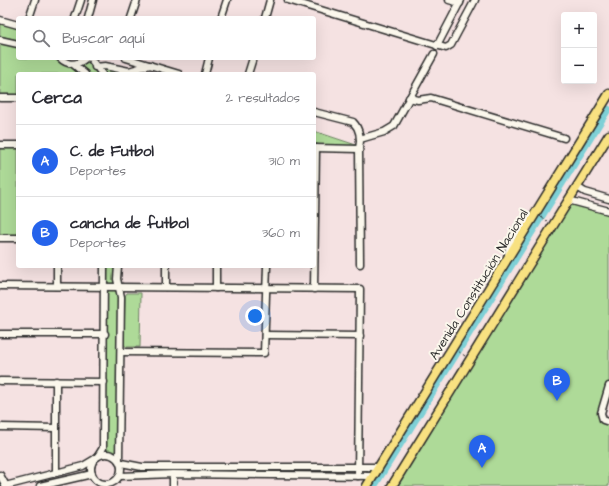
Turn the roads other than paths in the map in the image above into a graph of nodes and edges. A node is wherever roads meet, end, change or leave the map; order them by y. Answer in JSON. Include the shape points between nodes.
{"nodes":[{"id":1,"x":35,"y":0,"type":"edge"},
{"id":2,"x":81,"y":0,"type":"edge"},
{"id":3,"x":93,"y":0,"type":"edge"},
{"id":4,"x":137,"y":0,"type":"edge"},
{"id":5,"x":227,"y":0,"type":"edge"},
{"id":6,"x":270,"y":0,"type":"edge"},
{"id":7,"x":288,"y":0,"type":"edge"},
{"id":8,"x":448,"y":0,"type":"edge"},
{"id":9,"x":476,"y":0,"type":"edge"},
{"id":10,"x":460,"y":2,"type":"edge"},
{"id":11,"x":30,"y":16,"type":"edge"},
{"id":12,"x":76,"y":16,"type":"edge"},
{"id":13,"x":89,"y":16,"type":"edge"},
{"id":14,"x":132,"y":16,"type":"edge"},
{"id":15,"x":222,"y":16,"type":"edge"},
{"id":16,"x":266,"y":16,"type":"edge"},
{"id":17,"x":0,"y":20,"type":"edge"},
{"id":18,"x":16,"y":24,"type":"edge"},
{"id":19,"x":0,"y":40,"type":"edge"},
{"id":20,"x":16,"y":44,"type":"edge"},
{"id":21,"x":437,"y":46,"type":"junction"},
{"id":22,"x":434,"y":54,"type":"dead end"},
{"id":23,"x":63,"y":60,"type":"edge"},
{"id":24,"x":82,"y":60,"type":"edge"},
{"id":25,"x":92,"y":60,"type":"edge"},
{"id":26,"x":133,"y":60,"type":"edge"},
{"id":27,"x":208,"y":60,"type":"edge"},
{"id":28,"x":252,"y":60,"type":"edge"},
{"id":29,"x":73,"y":64,"type":"junction"},
{"id":30,"x":150,"y":65,"type":"junction"},
{"id":31,"x":96,"y":66,"type":"junction"},
{"id":32,"x":83,"y":72,"type":"edge"},
{"id":33,"x":100,"y":72,"type":"edge"},
{"id":34,"x":173,"y":72,"type":"edge"},
{"id":35,"x":205,"y":72,"type":"edge"},
{"id":36,"x":248,"y":72,"type":"edge"},
{"id":37,"x":609,"y":94,"type":"edge"},
{"id":38,"x":0,"y":98,"type":"edge"},
{"id":39,"x":16,"y":98,"type":"edge"},
{"id":40,"x":409,"y":98,"type":"junction"},
{"id":41,"x":316,"y":113,"type":"edge"},
{"id":42,"x":609,"y":135,"type":"edge"},
{"id":43,"x":564,"y":138,"type":"dead end"},
{"id":44,"x":360,"y":139,"type":"junction"},
{"id":45,"x":0,"y":145,"type":"edge"},
{"id":46,"x":16,"y":145,"type":"edge"},
{"id":47,"x":316,"y":148,"type":"edge"},
{"id":48,"x":359,"y":149,"type":"junction"},
{"id":49,"x":577,"y":187,"type":"junction"},
{"id":50,"x":609,"y":199,"type":"edge"},
{"id":51,"x":568,"y":200,"type":"junction"},
{"id":52,"x":609,"y":211,"type":"edge"},
{"id":53,"x":0,"y":238,"type":"edge"},
{"id":54,"x":16,"y":238,"type":"edge"},
{"id":55,"x":360,"y":264,"type":"dead end"},
{"id":56,"x":57,"y":268,"type":"edge"},
{"id":57,"x":104,"y":268,"type":"edge"},
{"id":58,"x":118,"y":268,"type":"edge"},
{"id":59,"x":166,"y":268,"type":"edge"},
{"id":60,"x":216,"y":268,"type":"edge"},
{"id":61,"x":267,"y":268,"type":"edge"},
{"id":62,"x":314,"y":268,"type":"edge"},
{"id":63,"x":0,"y":286,"type":"edge"},
{"id":64,"x":57,"y":286,"type":"junction"},
{"id":65,"x":105,"y":286,"type":"junction"},
{"id":66,"x":119,"y":287,"type":"junction"},
{"id":67,"x":166,"y":287,"type":"junction"},
{"id":68,"x":216,"y":288,"type":"junction"},
{"id":69,"x":267,"y":288,"type":"junction"},
{"id":70,"x":314,"y":289,"type":"junction"},
{"id":71,"x":0,"y":334,"type":"edge"},
{"id":72,"x":105,"y":334,"type":"junction"},
{"id":73,"x":266,"y":335,"type":"junction"},
{"id":74,"x":360,"y":336,"type":"junction"},
{"id":75,"x":121,"y":352,"type":"junction"},
{"id":76,"x":0,"y":381,"type":"edge"},
{"id":77,"x":56,"y":381,"type":"junction"},
{"id":78,"x":104,"y":382,"type":"junction"},
{"id":79,"x":609,"y":386,"type":"edge"},
{"id":80,"x":609,"y":422,"type":"edge"},
{"id":81,"x":0,"y":427,"type":"edge"},
{"id":82,"x":56,"y":428,"type":"junction"},
{"id":83,"x":96,"y":458,"type":"junction"},
{"id":84,"x":120,"y":462,"type":"junction"},
{"id":85,"x":378,"y":467,"type":"junction"},
{"id":86,"x":261,"y":468,"type":"junction"},
{"id":87,"x":358,"y":468,"type":"junction"},
{"id":88,"x":56,"y":472,"type":"junction"},
{"id":89,"x":92,"y":474,"type":"junction"},
{"id":90,"x":173,"y":474,"type":"junction"},
{"id":91,"x":0,"y":475,"type":"edge"},
{"id":92,"x":261,"y":475,"type":"junction"},
{"id":93,"x":120,"y":476,"type":"junction"},
{"id":94,"x":358,"y":476,"type":"junction"},
{"id":95,"x":373,"y":476,"type":"junction"},
{"id":96,"x":56,"y":484,"type":"edge"},
{"id":97,"x":111,"y":484,"type":"edge"},
{"id":98,"x":101,"y":485,"type":"edge"},
{"id":99,"x":5,"y":486,"type":"edge"},
{"id":100,"x":40,"y":486,"type":"edge"},
{"id":101,"x":173,"y":486,"type":"edge"},
{"id":102,"x":367,"y":486,"type":"edge"},
{"id":103,"x":392,"y":486,"type":"edge"}],
"edges":[{"from":1,"to":11,"type":"street"},
{"from":2,"to":12,"type":"street"},
{"from":3,"to":13,"type":"street"},
{"from":4,"to":14,"type":"street"},
{"from":5,"to":15,"type":"street"},
{"from":6,"to":16,"type":"street"},
{"from":7,"to":21,"type":"street"},
{"from":8,"to":10,"type":"street"},
{"from":9,"to":21,"type":"street","via":[[451,45],[446,48]]},
{"from":10,"to":21,"type":"street"},
{"from":17,"to":18,"type":"street"},
{"from":19,"to":20,"type":"street"},
{"from":22,"to":40,"type":"street"},
{"from":23,"to":29,"type":"street"},
{"from":24,"to":29,"type":"street"},
{"from":25,"to":31,"type":"street"},
{"from":26,"to":30,"type":"street"},
{"from":27,"to":35,"type":"street"},
{"from":28,"to":36,"type":"street"},
{"from":29,"to":32,"type":"street"},
{"from":30,"to":31,"type":"street","via":[[129,71]]},
{"from":30,"to":34,"type":"street"},
{"from":31,"to":33,"type":"street"},
{"from":37,"to":85,"type":"main road","name":"Avenida Constitución Nacional"},
{"from":38,"to":39,"type":"street"},
{"from":40,"to":43,"type":"street","via":[[431,98]]},
{"from":40,"to":44,"type":"street","via":[[394,126],[384,132]]},
{"from":41,"to":44,"type":"street","via":[[353,122],[357,126]]},
{"from":42,"to":49,"type":"main road"},
{"from":44,"to":48,"type":"street"},
{"from":45,"to":46,"type":"street"},
{"from":47,"to":48,"type":"street"},
{"from":48,"to":55,"type":"street"},
{"from":49,"to":50,"type":"street"},
{"from":49,"to":51,"type":"main road"},
{"from":51,"to":52,"type":"street"},
{"from":51,"to":103,"type":"main road"},
{"from":53,"to":54,"type":"street"},
{"from":56,"to":64,"type":"street"},
{"from":57,"to":65,"type":"street"},
{"from":58,"to":66,"type":"street"},
{"from":59,"to":67,"type":"street"},
{"from":60,"to":68,"type":"street"},
{"from":61,"to":69,"type":"street"},
{"from":62,"to":70,"type":"street"},
{"from":63,"to":64,"type":"street"},
{"from":64,"to":65,"type":"street"},
{"from":65,"to":66,"type":"street"},
{"from":65,"to":72,"type":"street"},
{"from":66,"to":67,"type":"street"},
{"from":66,"to":75,"type":"street"},
{"from":67,"to":68,"type":"street"},
{"from":68,"to":69,"type":"street"},
{"from":69,"to":70,"type":"street"},
{"from":69,"to":73,"type":"street"},
{"from":70,"to":74,"type":"street","via":[[360,289]]},
{"from":71,"to":72,"type":"street"},
{"from":72,"to":78,"type":"street"},
{"from":73,"to":74,"type":"street"},
{"from":73,"to":75,"type":"street","via":[[264,353]]},
{"from":74,"to":87,"type":"street"},
{"from":75,"to":84,"type":"street"},
{"from":76,"to":77,"type":"street"},
{"from":77,"to":78,"type":"street"},
{"from":77,"to":82,"type":"street"},
{"from":78,"to":83,"type":"street","via":[[103,448]]},
{"from":79,"to":80,"type":"street","via":[[601,413],[603,420]]},
{"from":81,"to":82,"type":"street"},
{"from":82,"to":88,"type":"street"},
{"from":83,"to":84,"type":"street","via":[[108,454]]},
{"from":83,"to":88,"type":"street","via":[[83,466]]},
{"from":83,"to":89,"type":"street","via":[[91,469]]},
{"from":84,"to":86,"type":"street","via":[[142,467]]},
{"from":84,"to":93,"type":"street"},
{"from":85,"to":87,"type":"street"},
{"from":85,"to":95,"type":"main road","name":"Avenida Constitución Nacional"},
{"from":86,"to":87,"type":"street"},
{"from":86,"to":92,"type":"street"},
{"from":87,"to":94,"type":"street"},
{"from":88,"to":99,"type":"street"},
{"from":89,"to":96,"type":"street"},
{"from":89,"to":98,"type":"street"},
{"from":90,"to":92,"type":"street"},
{"from":90,"to":93,"type":"street"},
{"from":90,"to":101,"type":"street"},
{"from":91,"to":99,"type":"street"},
{"from":92,"to":94,"type":"street"},
{"from":93,"to":97,"type":"street"},
{"from":94,"to":95,"type":"street"},
{"from":95,"to":102,"type":"main road","name":"Avenida Constitución Nacional"},
{"from":96,"to":100,"type":"street"},
{"from":97,"to":98,"type":"street"}]}
